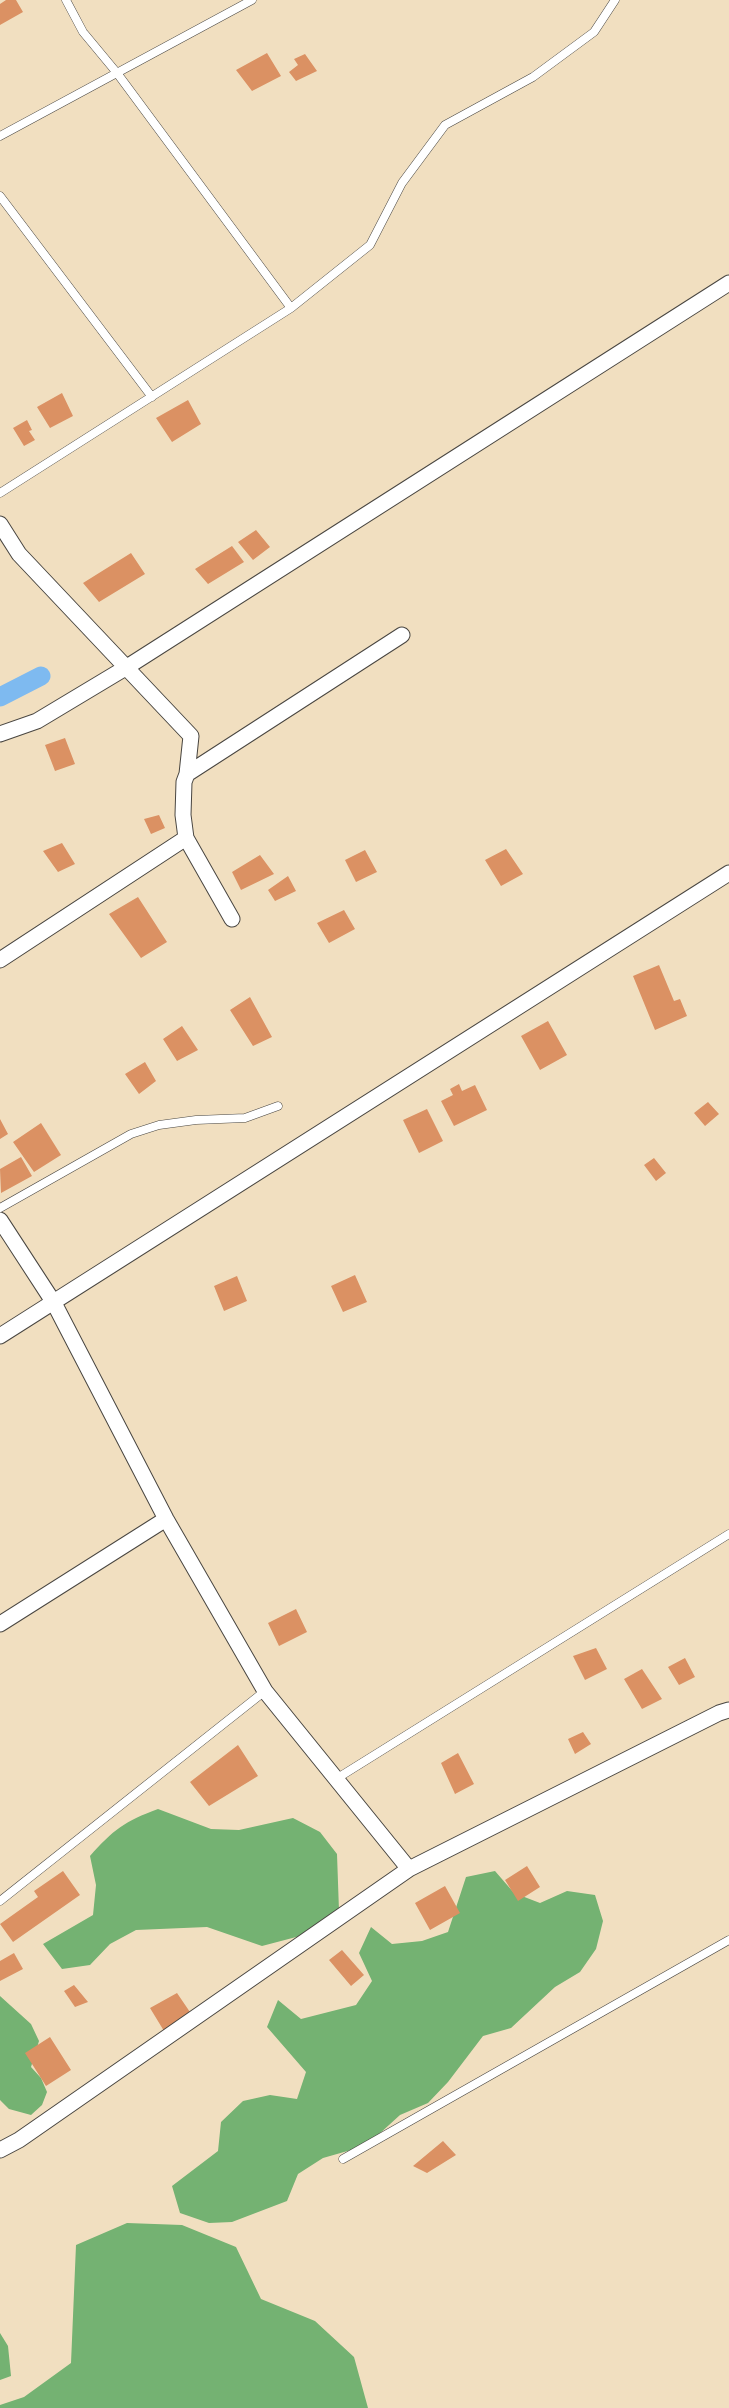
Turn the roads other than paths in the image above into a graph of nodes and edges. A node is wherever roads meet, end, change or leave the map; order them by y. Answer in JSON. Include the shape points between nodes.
{"nodes":[{"id":1,"x":66,"y":0,"type":"edge"},
{"id":2,"x":252,"y":0,"type":"edge"},
{"id":3,"x":615,"y":0,"type":"edge"},
{"id":4,"x":117,"y":73,"type":"junction"},
{"id":5,"x":0,"y":136,"type":"edge"},
{"id":6,"x":0,"y":196,"type":"edge"},
{"id":7,"x":729,"y":283,"type":"edge"},
{"id":8,"x":291,"y":308,"type":"junction"},
{"id":9,"x":152,"y":397,"type":"junction"},
{"id":10,"x":0,"y":494,"type":"edge"},
{"id":11,"x":0,"y":524,"type":"edge"},
{"id":12,"x":402,"y":635,"type":"dead end"},
{"id":13,"x":127,"y":667,"type":"junction"},
{"id":14,"x":0,"y":734,"type":"edge"},
{"id":15,"x":187,"y":774,"type":"junction"},
{"id":16,"x":186,"y":838,"type":"junction"},
{"id":17,"x":729,"y":872,"type":"edge"},
{"id":18,"x":232,"y":919,"type":"dead end"},
{"id":19,"x":0,"y":960,"type":"edge"},
{"id":20,"x":278,"y":1106,"type":"dead end"},
{"id":21,"x":0,"y":1208,"type":"edge"},
{"id":22,"x":0,"y":1220,"type":"edge"},
{"id":23,"x":54,"y":1303,"type":"junction"},
{"id":24,"x":0,"y":1336,"type":"edge"},
{"id":25,"x":166,"y":1518,"type":"junction"},
{"id":26,"x":729,"y":1534,"type":"edge"},
{"id":27,"x":0,"y":1624,"type":"edge"},
{"id":28,"x":266,"y":1691,"type":"junction"},
{"id":29,"x":729,"y":1710,"type":"edge"},
{"id":30,"x":336,"y":1779,"type":"junction"},
{"id":31,"x":409,"y":1869,"type":"junction"},
{"id":32,"x":0,"y":1901,"type":"edge"},
{"id":33,"x":729,"y":1940,"type":"edge"},
{"id":34,"x":0,"y":2150,"type":"edge"},
{"id":35,"x":343,"y":2159,"type":"dead end"}],
"edges":[{"from":1,"to":4,"type":"lane","via":[[83,32]]},
{"from":2,"to":4,"type":"lane"},
{"from":3,"to":8,"type":"lane","via":[[594,32],[533,77],[445,125],[402,183],[370,245]]},
{"from":4,"to":5,"type":"lane"},
{"from":4,"to":8,"type":"lane"},
{"from":6,"to":9,"type":"lane"},
{"from":7,"to":13,"type":"street"},
{"from":8,"to":9,"type":"lane"},
{"from":9,"to":10,"type":"lane"},
{"from":11,"to":13,"type":"street","via":[[19,554]]},
{"from":12,"to":15,"type":"street"},
{"from":13,"to":14,"type":"street","via":[[36,721]]},
{"from":13,"to":15,"type":"street","via":[[192,736]]},
{"from":15,"to":16,"type":"street","via":[[183,815]]},
{"from":16,"to":18,"type":"street"},
{"from":16,"to":19,"type":"street"},
{"from":17,"to":23,"type":"street"},
{"from":20,"to":21,"type":"lane","via":[[245,1118],[159,1125],[131,1134]]},
{"from":22,"to":23,"type":"street"},
{"from":23,"to":24,"type":"street"},
{"from":23,"to":25,"type":"street"},
{"from":25,"to":27,"type":"street"},
{"from":25,"to":28,"type":"street"},
{"from":26,"to":30,"type":"lane"},
{"from":28,"to":30,"type":"street"},
{"from":28,"to":32,"type":"lane"},
{"from":29,"to":31,"type":"street"},
{"from":30,"to":31,"type":"street"},
{"from":31,"to":34,"type":"street","via":[[19,2140]]},
{"from":33,"to":35,"type":"lane"}]}
